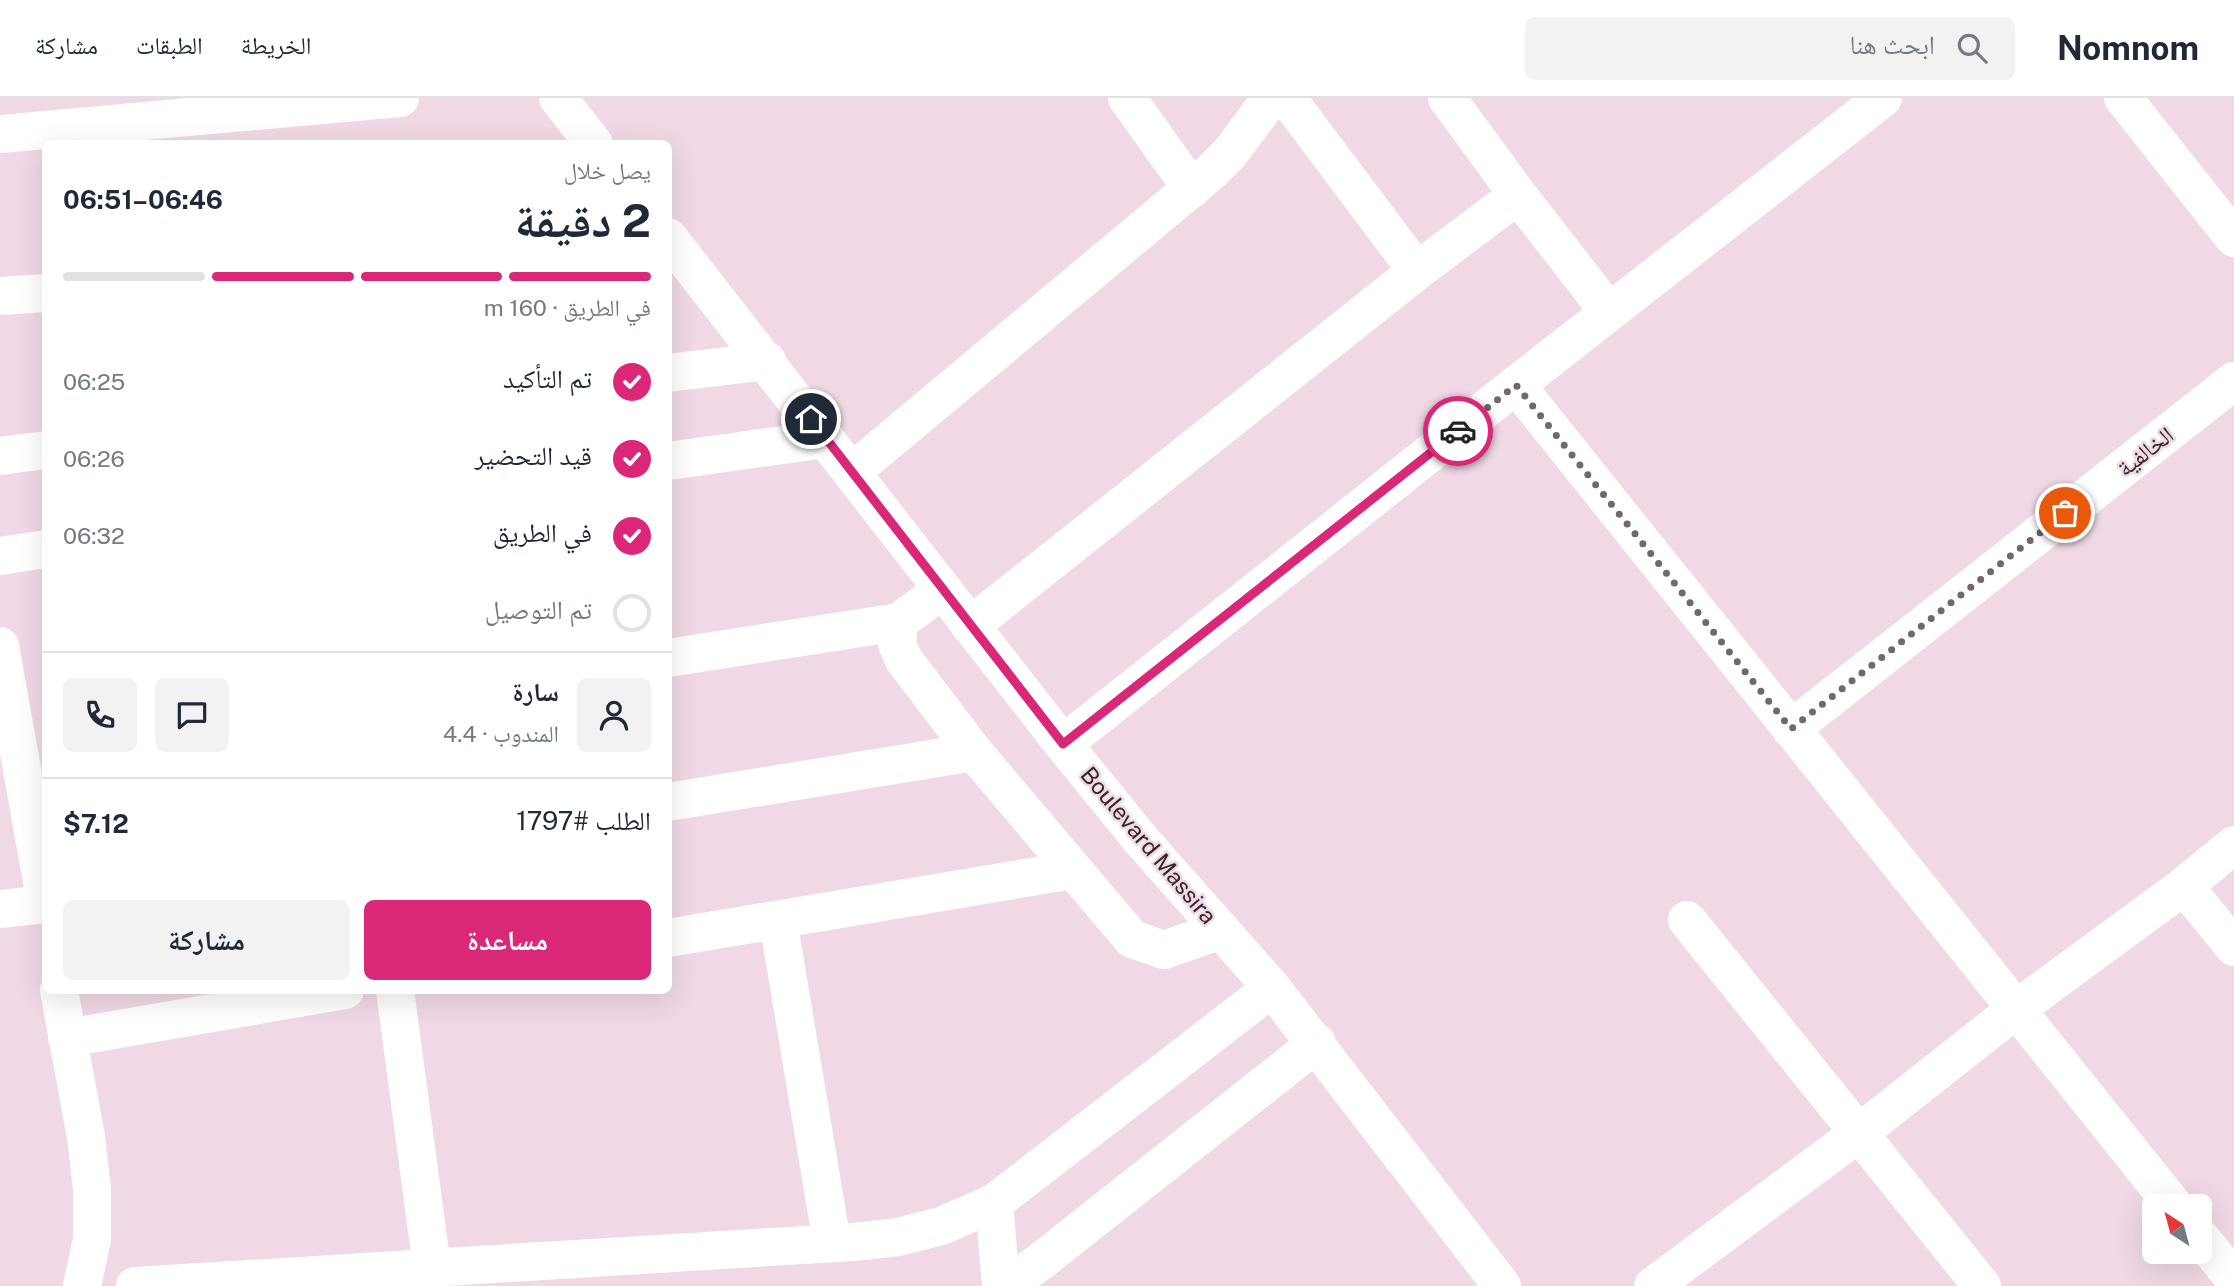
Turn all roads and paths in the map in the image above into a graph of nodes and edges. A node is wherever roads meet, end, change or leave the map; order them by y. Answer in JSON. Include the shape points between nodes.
{"nodes":[{"id":1,"x":400,"y":98,"type":"edge"},
{"id":2,"x":558,"y":98,"type":"edge"},
{"id":3,"x":1127,"y":98,"type":"edge"},
{"id":4,"x":1271,"y":98,"type":"edge"},
{"id":5,"x":1287,"y":98,"type":"edge"},
{"id":6,"x":1447,"y":98,"type":"edge"},
{"id":7,"x":1883,"y":98,"type":"edge"},
{"id":8,"x":2123,"y":98,"type":"edge"},
{"id":9,"x":0,"y":134,"type":"edge"},
{"id":10,"x":591,"y":140,"type":"edge"},
{"id":11,"x":1192,"y":189,"type":"junction"},
{"id":12,"x":1518,"y":195,"type":"junction"},
{"id":13,"x":2234,"y":238,"type":"edge"},
{"id":14,"x":673,"y":248,"type":"edge"},
{"id":15,"x":1417,"y":271,"type":"junction"},
{"id":16,"x":42,"y":293,"type":"edge"},
{"id":17,"x":0,"y":296,"type":"edge"},
{"id":18,"x":1609,"y":312,"type":"junction"},
{"id":19,"x":766,"y":361,"type":"junction"},
{"id":20,"x":672,"y":373,"type":"edge"},
{"id":21,"x":2234,"y":381,"type":"edge"},
{"id":22,"x":1516,"y":385,"type":"junction"},
{"id":23,"x":826,"y":439,"type":"junction"},
{"id":24,"x":42,"y":451,"type":"edge"},
{"id":25,"x":0,"y":456,"type":"edge"},
{"id":26,"x":672,"y":460,"type":"edge"},
{"id":27,"x":853,"y":471,"type":"junction"},
{"id":28,"x":42,"y":551,"type":"edge"},
{"id":29,"x":0,"y":556,"type":"edge"},
{"id":30,"x":942,"y":590,"type":"junction"},
{"id":31,"x":899,"y":622,"type":"junction"},
{"id":32,"x":970,"y":626,"type":"junction"},
{"id":33,"x":0,"y":646,"type":"edge"},
{"id":34,"x":672,"y":657,"type":"edge"},
{"id":35,"x":1791,"y":729,"type":"junction"},
{"id":36,"x":1063,"y":744,"type":"junction"},
{"id":37,"x":974,"y":752,"type":"junction"},
{"id":38,"x":22,"y":756,"type":"edge"},
{"id":39,"x":672,"y":801,"type":"edge"},
{"id":40,"x":2234,"y":845,"type":"edge"},
{"id":41,"x":1073,"y":870,"type":"junction"},
{"id":42,"x":42,"y":879,"type":"edge"},
{"id":43,"x":2184,"y":886,"type":"junction"},
{"id":44,"x":42,"y":904,"type":"edge"},
{"id":45,"x":0,"y":909,"type":"edge"},
{"id":46,"x":778,"y":920,"type":"junction"},
{"id":47,"x":1687,"y":920,"type":"dead end"},
{"id":48,"x":1221,"y":930,"type":"junction"},
{"id":49,"x":672,"y":936,"type":"edge"},
{"id":50,"x":2234,"y":947,"type":"edge"},
{"id":51,"x":1272,"y":988,"type":"junction"},
{"id":52,"x":61,"y":994,"type":"edge"},
{"id":53,"x":322,"y":994,"type":"edge"},
{"id":54,"x":396,"y":994,"type":"edge"},
{"id":55,"x":2015,"y":1010,"type":"junction"},
{"id":56,"x":67,"y":1038,"type":"junction"},
{"id":57,"x":1317,"y":1043,"type":"junction"},
{"id":58,"x":1859,"y":1133,"type":"junction"},
{"id":59,"x":2164,"y":1194,"type":"edge"},
{"id":60,"x":994,"y":1203,"type":"junction"},
{"id":61,"x":832,"y":1243,"type":"junction"},
{"id":62,"x":2212,"y":1252,"type":"edge"},
{"id":63,"x":432,"y":1268,"type":"junction"},
{"id":64,"x":2234,"y":1279,"type":"edge"},
{"id":65,"x":82,"y":1286,"type":"edge"},
{"id":66,"x":135,"y":1286,"type":"edge"},
{"id":67,"x":1004,"y":1286,"type":"edge"},
{"id":68,"x":1502,"y":1286,"type":"edge"},
{"id":69,"x":1653,"y":1286,"type":"edge"},
{"id":70,"x":1982,"y":1286,"type":"edge"}],
"edges":[{"from":1,"to":9,"type":"street"},
{"from":2,"to":10,"type":"street"},
{"from":3,"to":11,"type":"street"},
{"from":4,"to":11,"type":"street","via":[[1230,153]]},
{"from":5,"to":15,"type":"street"},
{"from":6,"to":12,"type":"street"},
{"from":7,"to":18,"type":"street"},
{"from":8,"to":13,"type":"street"},
{"from":11,"to":27,"type":"street"},
{"from":12,"to":15,"type":"street"},
{"from":12,"to":18,"type":"street"},
{"from":14,"to":19,"type":"street","name":"Boulevard Massira"},
{"from":15,"to":32,"type":"street"},
{"from":16,"to":17,"type":"street"},
{"from":18,"to":22,"type":"street"},
{"from":19,"to":20,"type":"street"},
{"from":19,"to":23,"type":"street","name":"Boulevard Massira"},
{"from":21,"to":35,"type":"street","name":"الخالفية"},
{"from":22,"to":35,"type":"street"},
{"from":22,"to":36,"type":"street"},
{"from":23,"to":26,"type":"street"},
{"from":23,"to":27,"type":"street","name":"Boulevard Massira"},
{"from":24,"to":25,"type":"street"},
{"from":27,"to":30,"type":"street","name":"Boulevard Massira"},
{"from":28,"to":29,"type":"street"},
{"from":30,"to":31,"type":"street"},
{"from":30,"to":32,"type":"street","name":"Boulevard Massira"},
{"from":31,"to":34,"type":"street"},
{"from":31,"to":37,"type":"street","via":[[897,644],[904,660]]},
{"from":32,"to":36,"type":"street","name":"Boulevard Massira"},
{"from":33,"to":38,"type":"street"},
{"from":35,"to":55,"type":"street"},
{"from":36,"to":48,"type":"street","name":"Boulevard Massira"},
{"from":37,"to":39,"type":"street"},
{"from":37,"to":41,"type":"street"},
{"from":38,"to":42,"type":"street"},
{"from":40,"to":43,"type":"street"},
{"from":41,"to":46,"type":"street"},
{"from":41,"to":48,"type":"street","via":[[1132,939],[1164,950]]},
{"from":43,"to":50,"type":"street"},
{"from":43,"to":55,"type":"street"},
{"from":44,"to":45,"type":"street"},
{"from":46,"to":49,"type":"street"},
{"from":46,"to":61,"type":"street"},
{"from":47,"to":58,"type":"street"},
{"from":48,"to":51,"type":"street","name":"Boulevard Massira"},
{"from":51,"to":57,"type":"street","name":"Boulevard Massira"},
{"from":51,"to":60,"type":"street"},
{"from":52,"to":56,"type":"street"},
{"from":53,"to":56,"type":"street"},
{"from":54,"to":63,"type":"street"},
{"from":55,"to":58,"type":"street"},
{"from":55,"to":59,"type":"street"},
{"from":56,"to":65,"type":"street","via":[[92,1189],[92,1239]]},
{"from":57,"to":67,"type":"street"},
{"from":57,"to":68,"type":"street","name":"Boulevard Massira"},
{"from":58,"to":69,"type":"street"},
{"from":58,"to":70,"type":"street"},
{"from":60,"to":61,"type":"street","via":[[941,1226],[898,1237]]},
{"from":60,"to":67,"type":"street"},
{"from":61,"to":63,"type":"street"},
{"from":62,"to":64,"type":"street"},
{"from":63,"to":66,"type":"street"}]}
